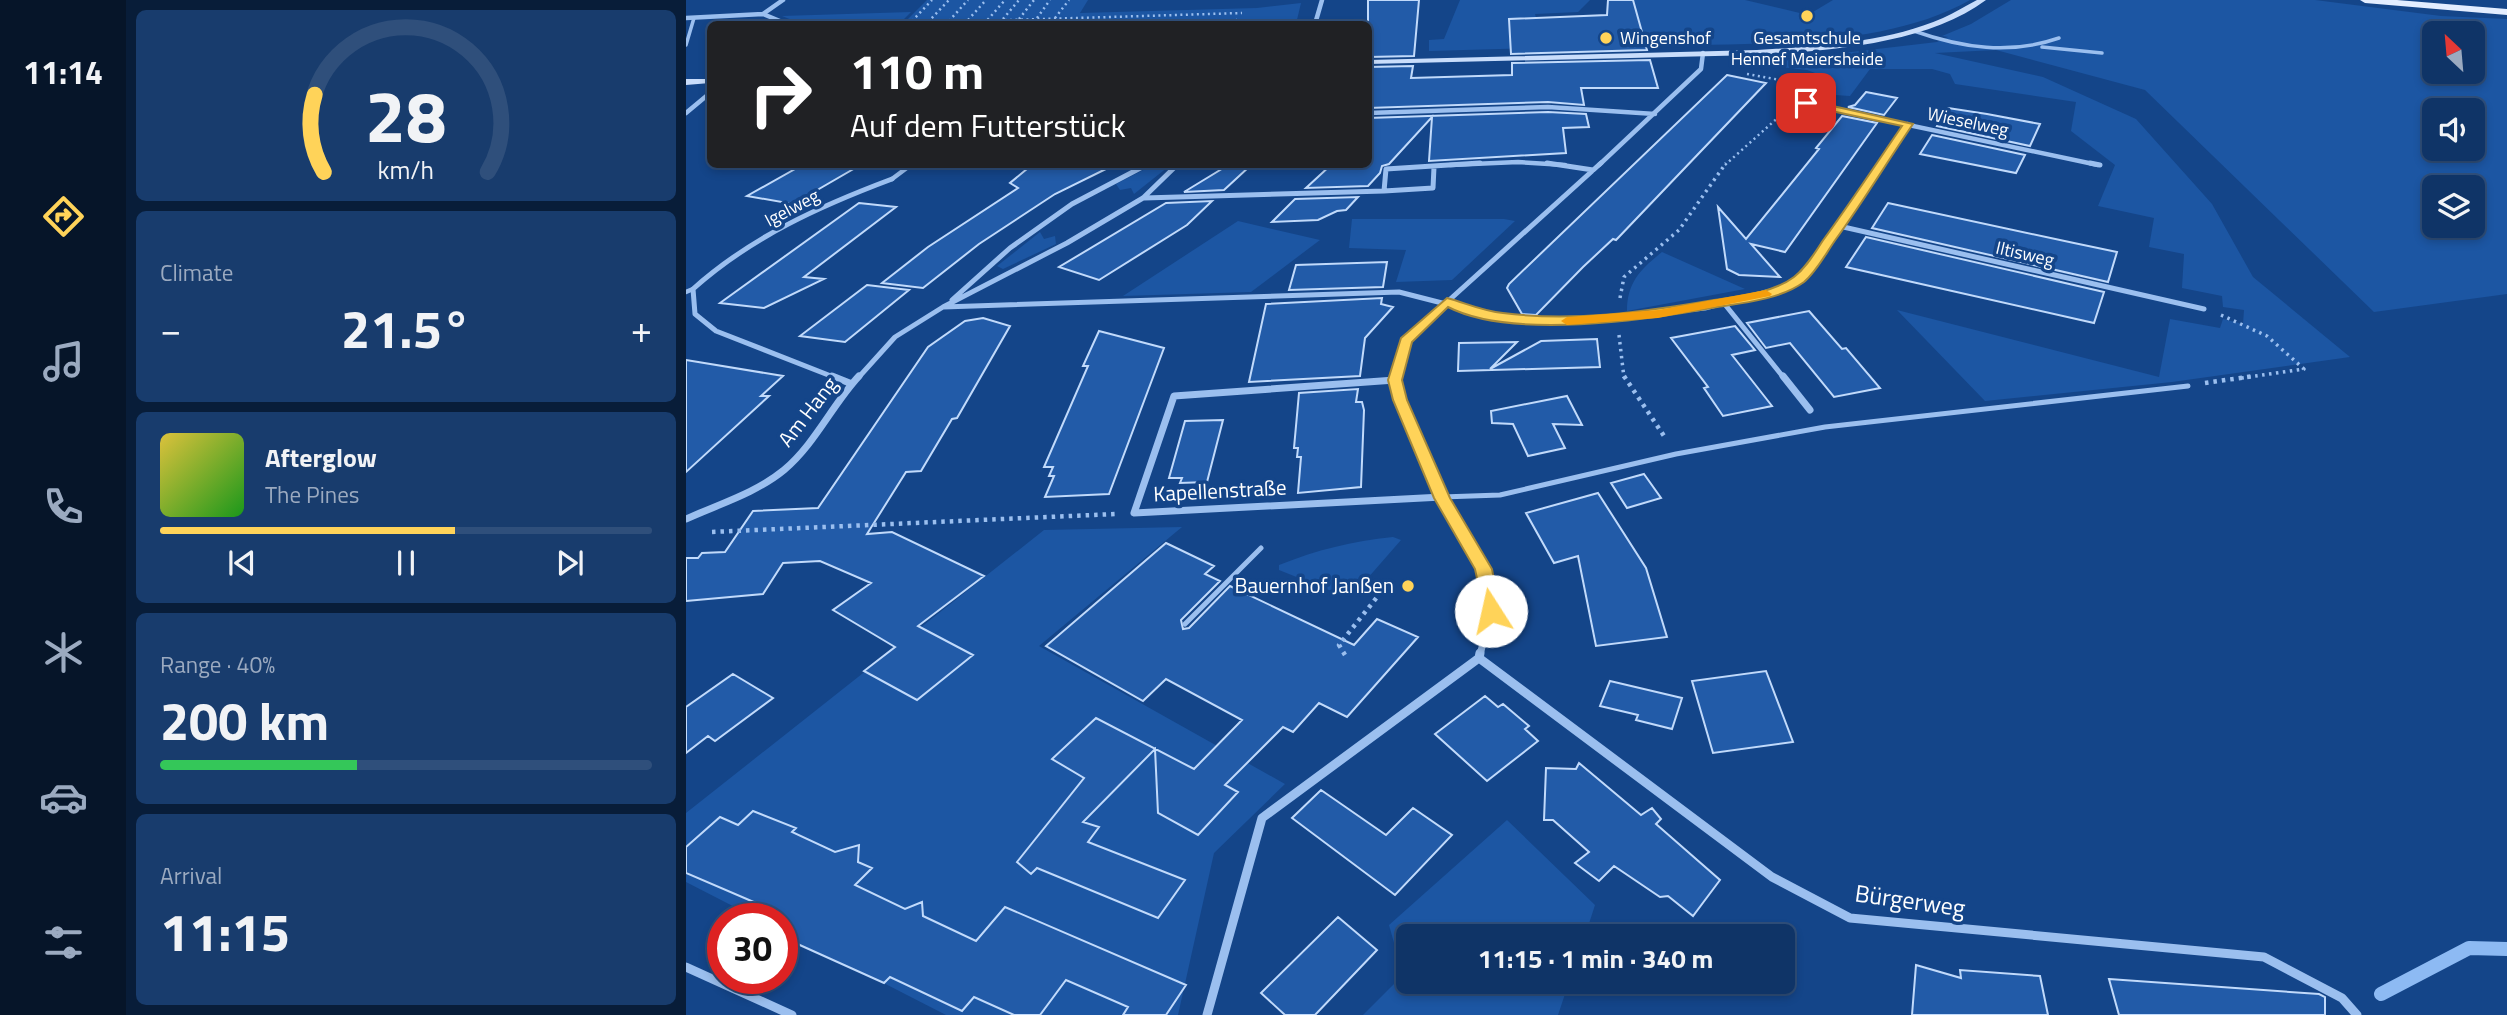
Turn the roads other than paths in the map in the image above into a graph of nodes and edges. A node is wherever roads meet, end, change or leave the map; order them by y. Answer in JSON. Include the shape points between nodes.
{"nodes":[{"id":1,"x":783,"y":0,"type":"edge"},
{"id":2,"x":1322,"y":0,"type":"edge"},
{"id":3,"x":1982,"y":0,"type":"edge"},
{"id":4,"x":2365,"y":0,"type":"edge"},
{"id":5,"x":2481,"y":0,"type":"edge"},
{"id":6,"x":2507,"y":2,"type":"edge"},
{"id":7,"x":2507,"y":12,"type":"edge"},
{"id":8,"x":763,"y":14,"type":"junction"},
{"id":9,"x":686,"y":18,"type":"edge"},
{"id":10,"x":694,"y":18,"type":"junction"},
{"id":11,"x":780,"y":21,"type":"edge"},
{"id":12,"x":1316,"y":21,"type":"edge"},
{"id":13,"x":1914,"y":31,"type":"junction"},
{"id":14,"x":2059,"y":38,"type":"dead end"},
{"id":15,"x":686,"y":45,"type":"edge"},
{"id":16,"x":2039,"y":47,"type":"junction"},
{"id":17,"x":1703,"y":53,"type":"junction"},
{"id":18,"x":2102,"y":53,"type":"dead end"},
{"id":19,"x":1372,"y":62,"type":"edge"},
{"id":20,"x":707,"y":81,"type":"edge"},
{"id":21,"x":686,"y":82,"type":"edge"},
{"id":22,"x":707,"y":96,"type":"edge"},
{"id":23,"x":1790,"y":100,"type":"road end"},
{"id":24,"x":686,"y":113,"type":"edge"},
{"id":25,"x":1372,"y":113,"type":"edge"},
{"id":26,"x":1655,"y":114,"type":"junction"},
{"id":27,"x":1908,"y":124,"type":"junction"},
{"id":28,"x":2100,"y":164,"type":"dead end"},
{"id":29,"x":1434,"y":167,"type":"junction"},
{"id":30,"x":907,"y":168,"type":"edge"},
{"id":31,"x":1140,"y":168,"type":"edge"},
{"id":32,"x":1174,"y":168,"type":"edge"},
{"id":33,"x":1593,"y":170,"type":"junction"},
{"id":34,"x":892,"y":179,"type":"joint"},
{"id":35,"x":1384,"y":191,"type":"junction"},
{"id":36,"x":1143,"y":198,"type":"junction"},
{"id":37,"x":1839,"y":226,"type":"junction"},
{"id":38,"x":693,"y":289,"type":"junction"},
{"id":39,"x":686,"y":292,"type":"edge"},
{"id":40,"x":1447,"y":302,"type":"junction"},
{"id":41,"x":1723,"y":302,"type":"junction"},
{"id":42,"x":943,"y":307,"type":"junction"},
{"id":43,"x":2204,"y":309,"type":"road end"},
{"id":44,"x":1395,"y":380,"type":"junction"},
{"id":45,"x":852,"y":384,"type":"junction"},
{"id":46,"x":2188,"y":386,"type":"road end"},
{"id":47,"x":1810,"y":410,"type":"dead end"},
{"id":48,"x":1442,"y":498,"type":"junction"},
{"id":49,"x":686,"y":519,"type":"edge"},
{"id":50,"x":1261,"y":548,"type":"dead end"},
{"id":51,"x":1185,"y":624,"type":"dead end"},
{"id":52,"x":1479,"y":658,"type":"junction"},
{"id":53,"x":686,"y":967,"type":"edge"},
{"id":54,"x":792,"y":1015,"type":"edge"},
{"id":55,"x":1207,"y":1015,"type":"edge"},
{"id":56,"x":2357,"y":1015,"type":"edge"}],
"edges":[{"from":1,"to":8,"type":"street"},
{"from":2,"to":12,"type":"street"},
{"from":3,"to":13,"type":"main road","via":[[1951,19]]},
{"from":4,"to":7,"type":"main road"},
{"from":5,"to":6,"type":"main road"},
{"from":8,"to":10,"type":"street"},
{"from":8,"to":11,"type":"street"},
{"from":9,"to":10,"type":"street"},
{"from":10,"to":15,"type":"lane"},
{"from":13,"to":16,"type":"lane","via":[[1980,46]]},
{"from":13,"to":17,"type":"main road","via":[[1817,47]]},
{"from":14,"to":16,"type":"lane"},
{"from":16,"to":18,"type":"lane"},
{"from":17,"to":19,"type":"main road"},
{"from":17,"to":26,"type":"street","via":[[1700,69]]},
{"from":20,"to":21,"type":"main road"},
{"from":22,"to":24,"type":"street"},
{"from":23,"to":27,"type":"street","name":"Wieselweg"},
{"from":25,"to":26,"type":"street","via":[[1567,107]]},
{"from":26,"to":33,"type":"street"},
{"from":27,"to":28,"type":"street","name":"Wieselweg"},
{"from":27,"to":37,"type":"street"},
{"from":29,"to":33,"type":"street","via":[[1565,162]]},
{"from":29,"to":35,"type":"street","via":[[1433,188]]},
{"from":29,"to":35,"type":"street","via":[[1386,169]]},
{"from":30,"to":34,"type":"lane","name":"Igelweg"},
{"from":31,"to":42,"type":"street","name":"Am Hang","via":[[1072,204],[1010,248]]},
{"from":32,"to":36,"type":"street","name":"Am Hang"},
{"from":33,"to":40,"type":"street"},
{"from":34,"to":38,"type":"street","name":"Igelweg","via":[[840,198],[761,240],[714,268]]},
{"from":35,"to":36,"type":"street"},
{"from":36,"to":42,"type":"street","name":"Am Hang"},
{"from":37,"to":41,"type":"street","via":[[1796,282]]},
{"from":37,"to":43,"type":"street","name":"Iltisweg"},
{"from":38,"to":39,"type":"lane","name":"Igelweg"},
{"from":38,"to":45,"type":"street","via":[[695,314],[716,331]]},
{"from":40,"to":41,"type":"street","via":[[1464,310],[1516,319],[1617,319]]},
{"from":40,"to":42,"type":"street","via":[[1399,292]]},
{"from":40,"to":44,"type":"street","via":[[1405,341]]},
{"from":41,"to":47,"type":"street"},
{"from":42,"to":45,"type":"street","name":"Am Hang","via":[[895,337]]},
{"from":44,"to":48,"type":"street"},
{"from":44,"to":48,"type":"street","name":"Kapellenstraße","via":[[1174,396],[1134,513]]},
{"from":45,"to":49,"type":"street","name":"Am Hang","via":[[785,469],[760,486]]},
{"from":46,"to":48,"type":"lane","via":[[1825,427],[1676,454],[1500,495]]},
{"from":48,"to":52,"type":"street","via":[[1483,569],[1491,611]]},
{"from":50,"to":51,"type":"lane"},
{"from":52,"to":55,"type":"street","via":[[1262,818]]},
{"from":52,"to":56,"type":"street","name":"Bürgerweg","via":[[1772,877],[1850,918],[2264,957],[2343,998]]},
{"from":53,"to":54,"type":"street"}]}
